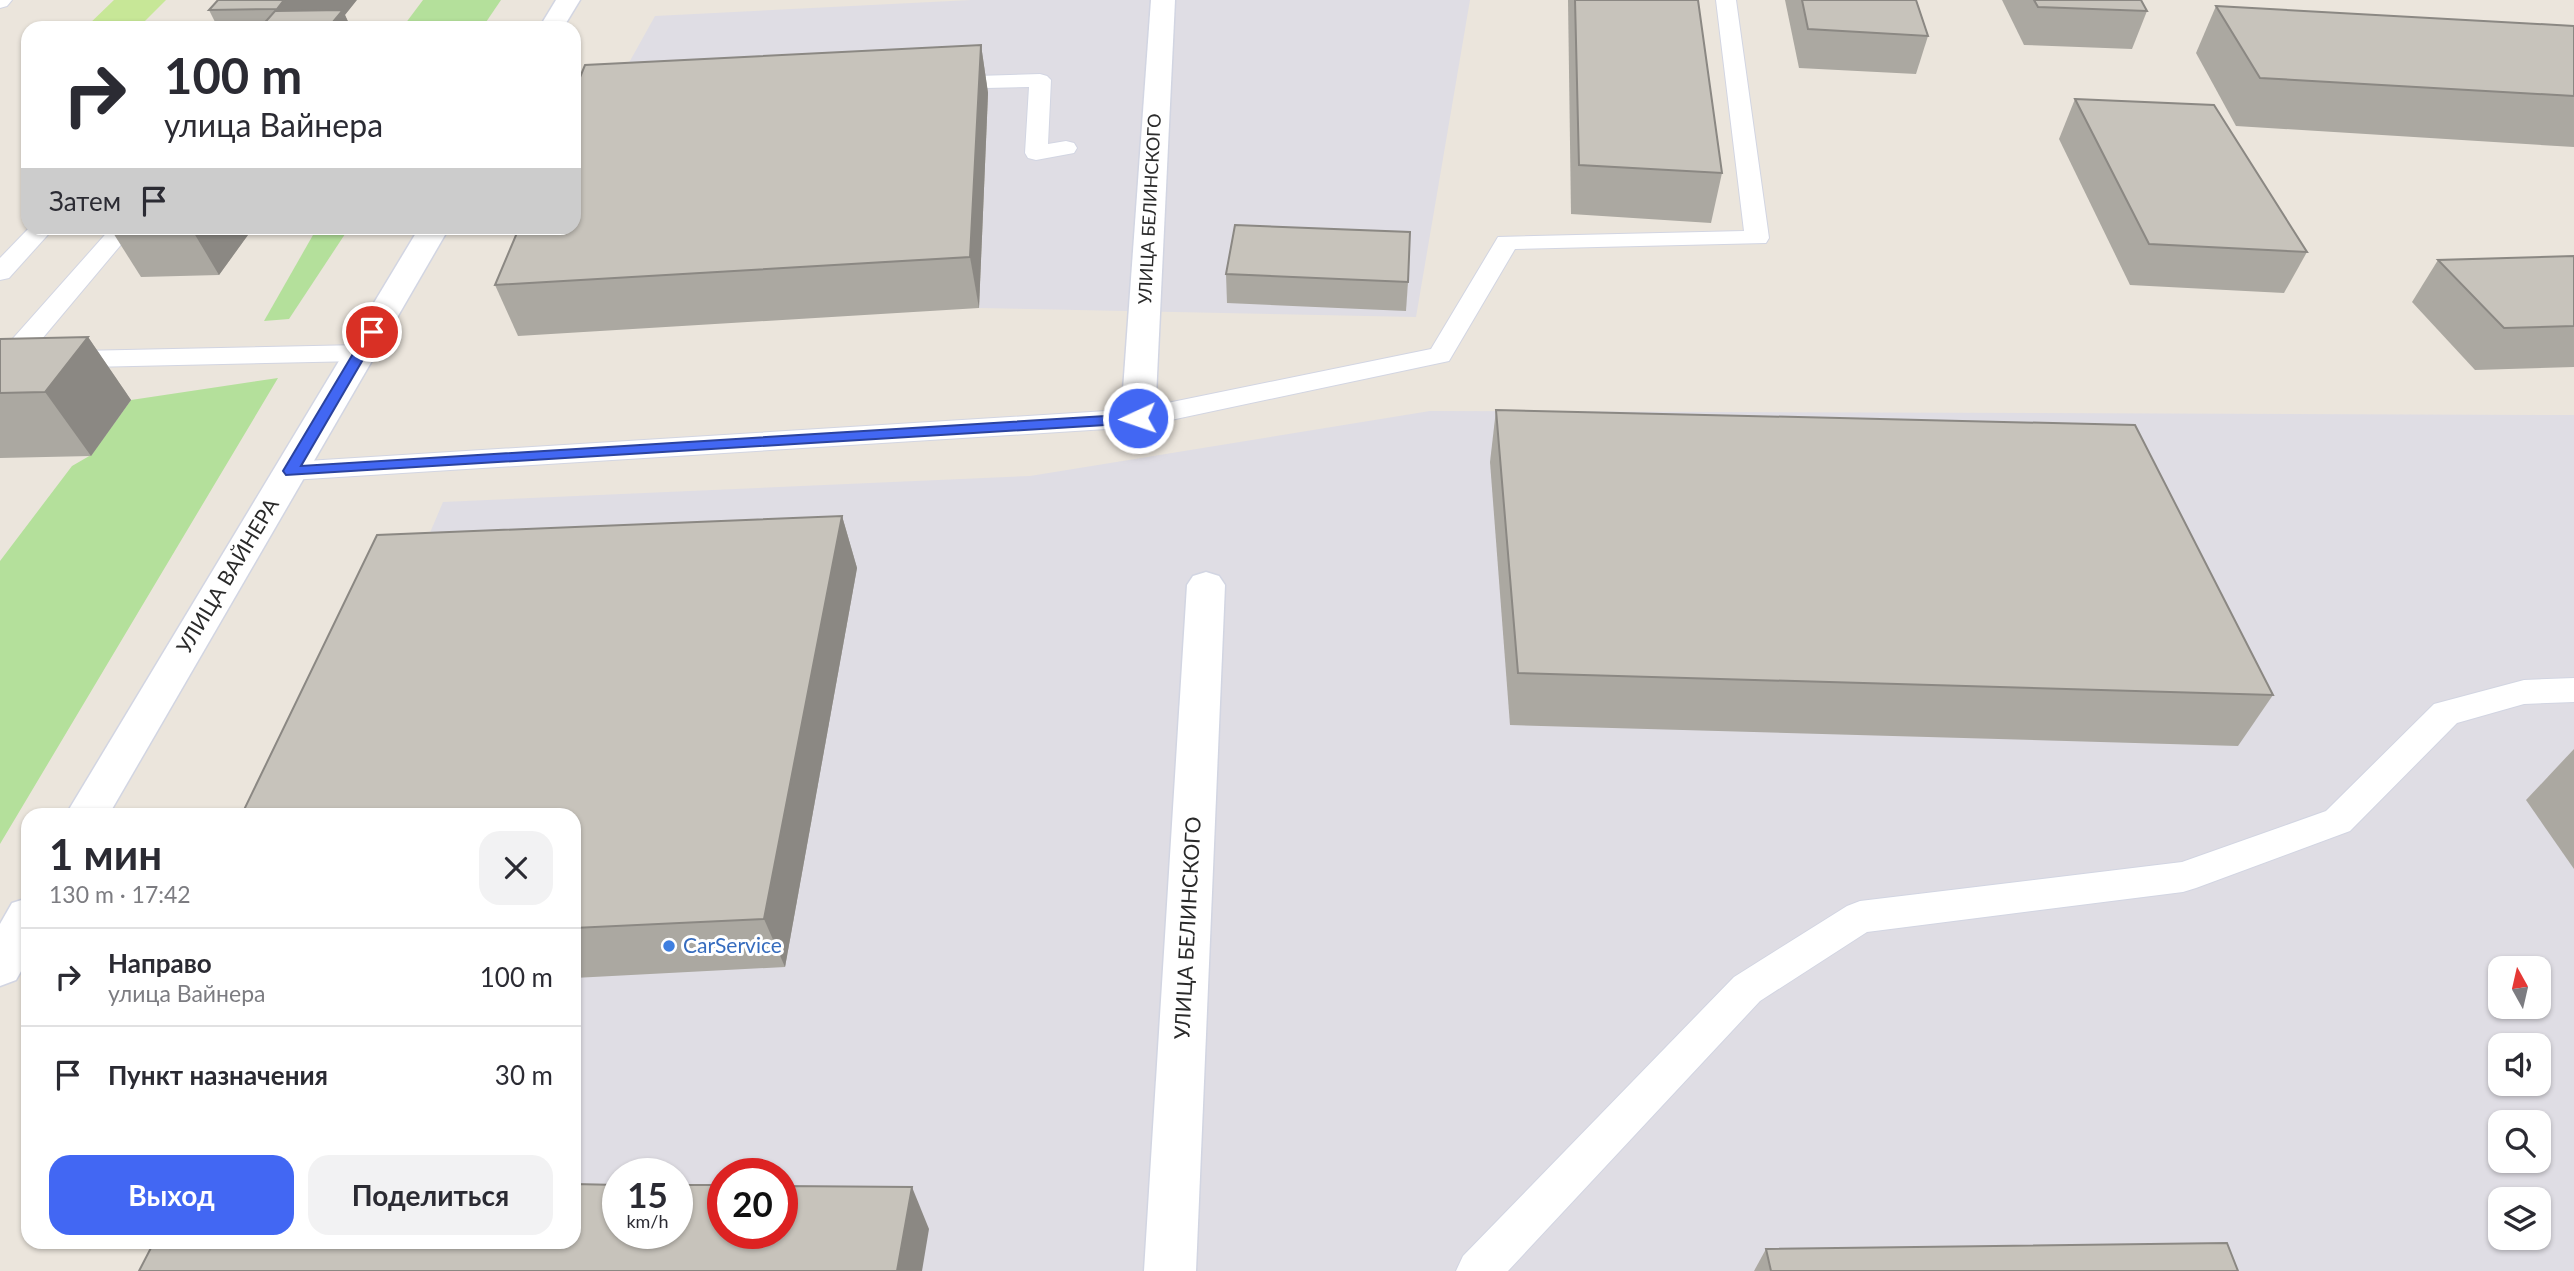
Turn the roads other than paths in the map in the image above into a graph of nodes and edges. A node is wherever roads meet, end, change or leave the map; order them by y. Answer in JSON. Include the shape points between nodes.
{"nodes":[{"id":1,"x":568,"y":0,"type":"edge"},
{"id":2,"x":1163,"y":0,"type":"edge"},
{"id":3,"x":1726,"y":0,"type":"edge"},
{"id":4,"x":555,"y":21,"type":"edge"},
{"id":5,"x":916,"y":84,"type":"edge"},
{"id":6,"x":1066,"y":148,"type":"dead end"},
{"id":7,"x":35,"y":235,"type":"edge"},
{"id":8,"x":117,"y":235,"type":"edge"},
{"id":9,"x":430,"y":235,"type":"edge"},
{"id":10,"x":0,"y":273,"type":"edge"},
{"id":11,"x":360,"y":354,"type":"junction"},
{"id":12,"x":5,"y":361,"type":"edge"},
{"id":13,"x":1138,"y":418,"type":"junction"},
{"id":14,"x":291,"y":471,"type":"junction"},
{"id":15,"x":1206,"y":584,"type":"dead end"},
{"id":16,"x":2574,"y":690,"type":"edge"},
{"id":17,"x":91,"y":808,"type":"edge"},
{"id":18,"x":21,"y":929,"type":"edge"},
{"id":19,"x":0,"y":966,"type":"edge"},
{"id":20,"x":1170,"y":1271,"type":"edge"},
{"id":21,"x":1478,"y":1271,"type":"edge"}],
"edges":[{"from":1,"to":4,"type":"street"},
{"from":2,"to":13,"type":"street","name":"УЛИЦА БЕЛИНСКОГО"},
{"from":3,"to":13,"type":"lane","via":[[1757,237],[1507,242],[1440,355]]},
{"from":5,"to":6,"type":"lane","via":[[1040,80],[1036,153]]},
{"from":7,"to":10,"type":"lane"},
{"from":8,"to":12,"type":"lane"},
{"from":9,"to":11,"type":"street","name":"УЛИЦА ВАЙНЕРА"},
{"from":11,"to":12,"type":"lane"},
{"from":11,"to":14,"type":"street","name":"УЛИЦА ВАЙНЕРА"},
{"from":13,"to":14,"type":"lane"},
{"from":14,"to":17,"type":"street","name":"УЛИЦА ВАЙНЕРА"},
{"from":15,"to":20,"type":"street","name":"УЛИЦА БЕЛИНСКОГО"},
{"from":16,"to":21,"type":"lane","via":[[2524,692],[2446,713],[2338,821],[2183,877],[1860,917],[1747,989]]},
{"from":18,"to":19,"type":"street"}]}
